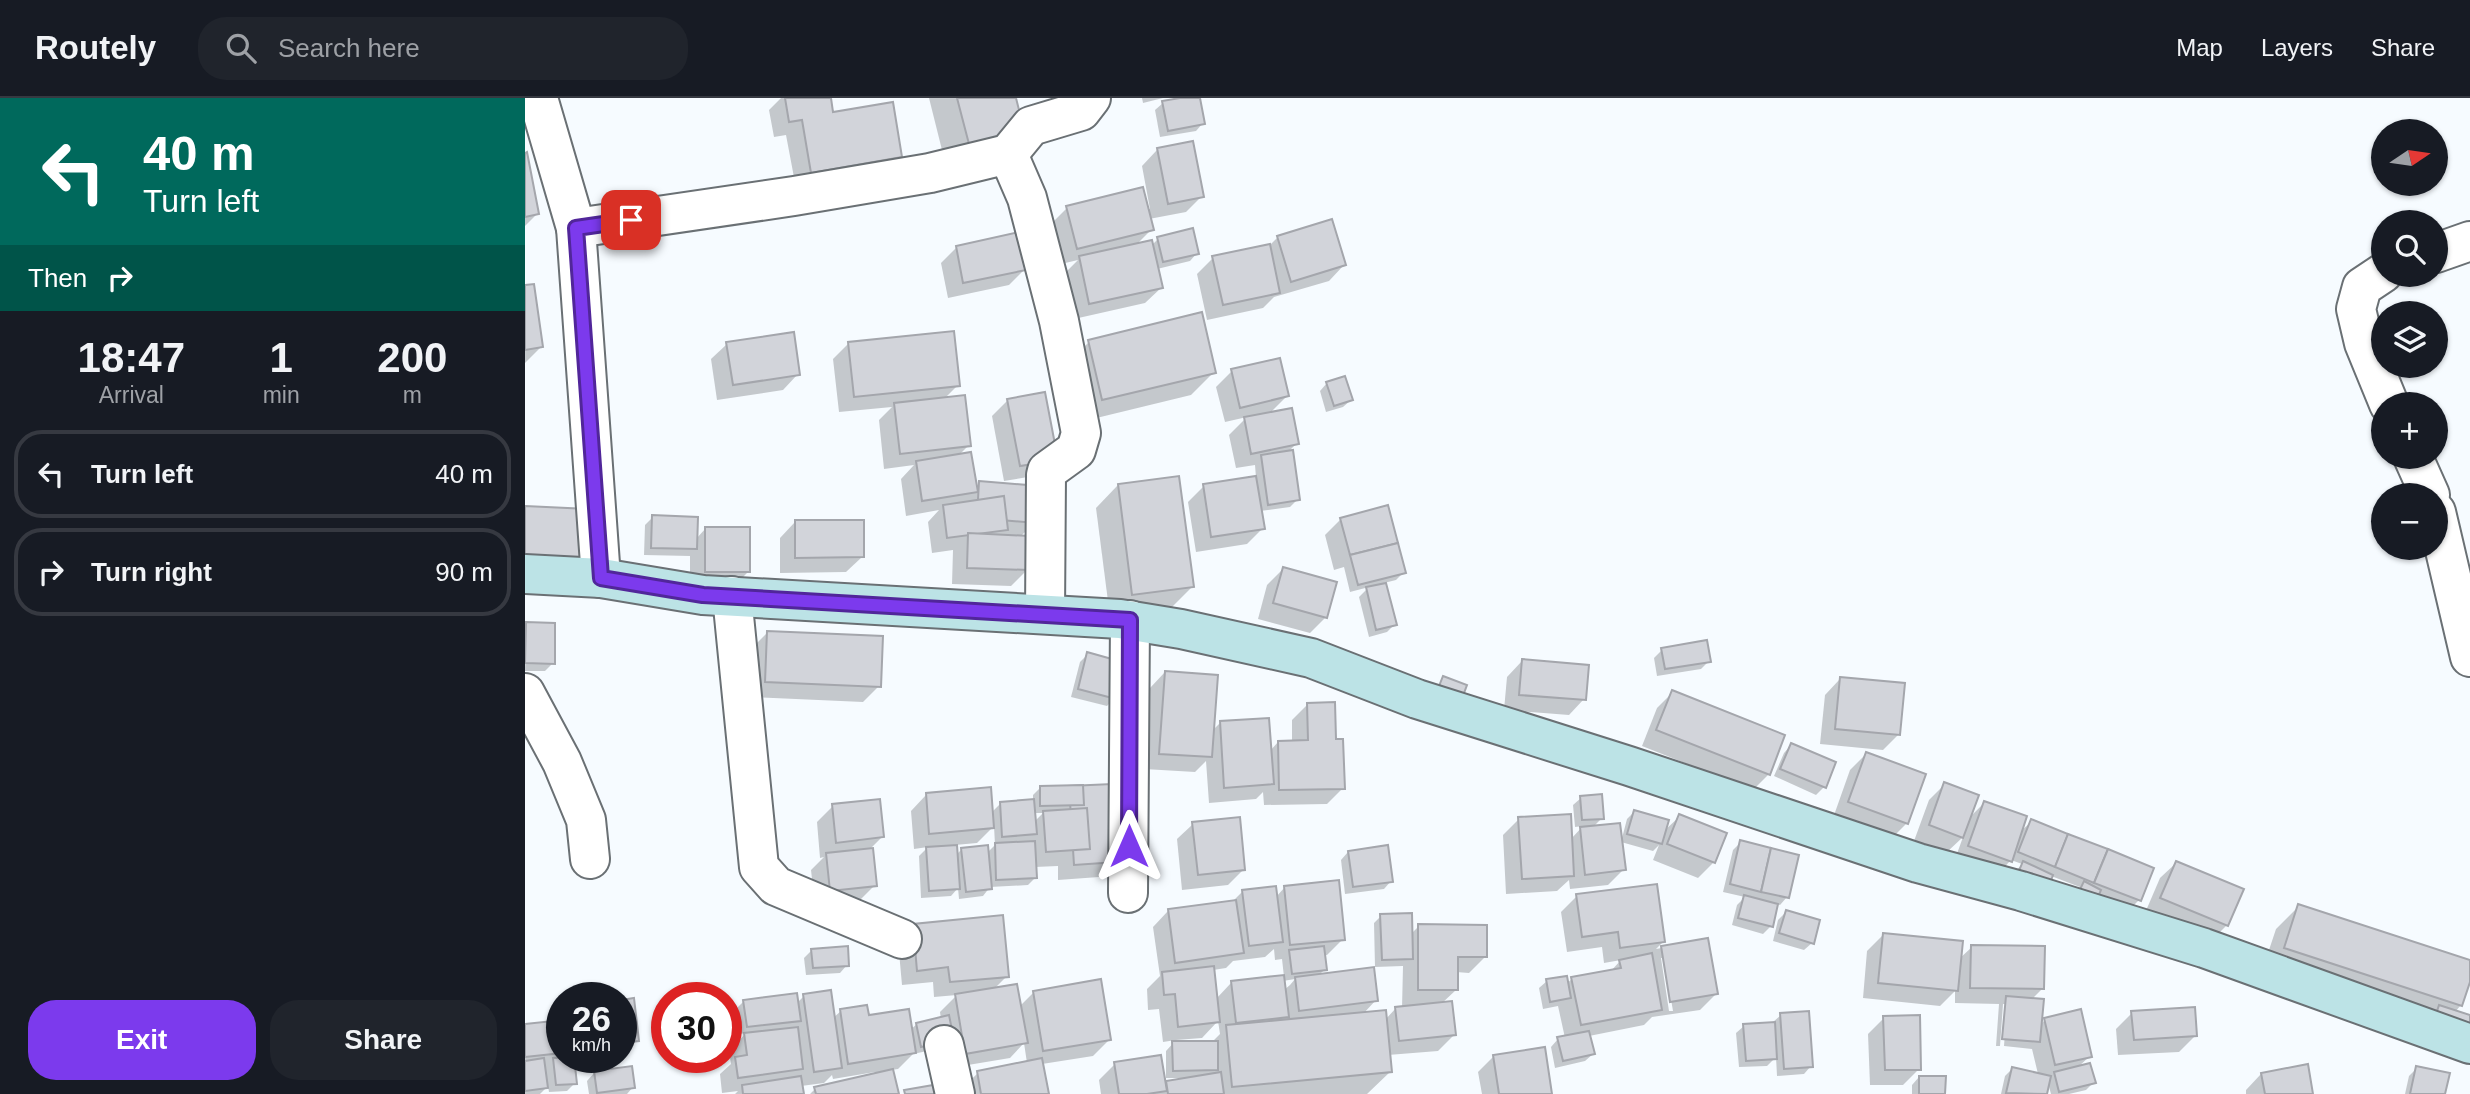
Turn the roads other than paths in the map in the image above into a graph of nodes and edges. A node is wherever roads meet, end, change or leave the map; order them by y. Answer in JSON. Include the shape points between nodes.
{"nodes":[{"id":1,"x":538,"y":98,"type":"edge"},
{"id":2,"x":1090,"y":98,"type":"edge"},
{"id":3,"x":1008,"y":155,"type":"junction"},
{"id":4,"x":576,"y":228,"type":"junction"},
{"id":5,"x":2470,"y":241,"type":"edge"},
{"id":6,"x":2448,"y":249,"type":"edge"},
{"id":7,"x":2371,"y":282,"type":"edge"},
{"id":8,"x":2384,"y":392,"type":"edge"},
{"id":9,"x":2447,"y":560,"type":"edge"},
{"id":10,"x":525,"y":574,"type":"edge"},
{"id":11,"x":601,"y":578,"type":"junction"},
{"id":12,"x":732,"y":596,"type":"junction"},
{"id":13,"x":1045,"y":614,"type":"junction"},
{"id":14,"x":1130,"y":620,"type":"junction"},
{"id":15,"x":2470,"y":657,"type":"edge"},
{"id":16,"x":525,"y":693,"type":"edge"},
{"id":17,"x":590,"y":859,"type":"dead end"},
{"id":18,"x":1128,"y":893,"type":"dead end"},
{"id":19,"x":902,"y":939,"type":"dead end"},
{"id":20,"x":2470,"y":1044,"type":"edge"},
{"id":21,"x":944,"y":1045,"type":"dead end"},
{"id":22,"x":955,"y":1094,"type":"edge"}],
"edges":[{"from":1,"to":4,"type":"street"},
{"from":2,"to":3,"type":"street","via":[[1081,111],[1031,126]]},
{"from":3,"to":4,"type":"street","via":[[794,197]]},
{"from":3,"to":13,"type":"street","via":[[1027,198],[1059,321],[1081,433],[1076,450],[1046,475]]},
{"from":4,"to":11,"type":"street"},
{"from":5,"to":6,"type":"street"},
{"from":7,"to":8,"type":"street","via":[[2362,288],[2355,309]]},
{"from":9,"to":15,"type":"street"},
{"from":10,"to":11,"type":"street"},
{"from":11,"to":12,"type":"street"},
{"from":12,"to":13,"type":"street"},
{"from":12,"to":19,"type":"street","via":[[759,867],[776,887]]},
{"from":13,"to":14,"type":"street"},
{"from":14,"to":18,"type":"street"},
{"from":14,"to":20,"type":"street","via":[[1311,658],[1417,699],[1918,863],[2204,948]]},
{"from":16,"to":17,"type":"street","via":[[586,820]]},
{"from":21,"to":22,"type":"street"}]}
